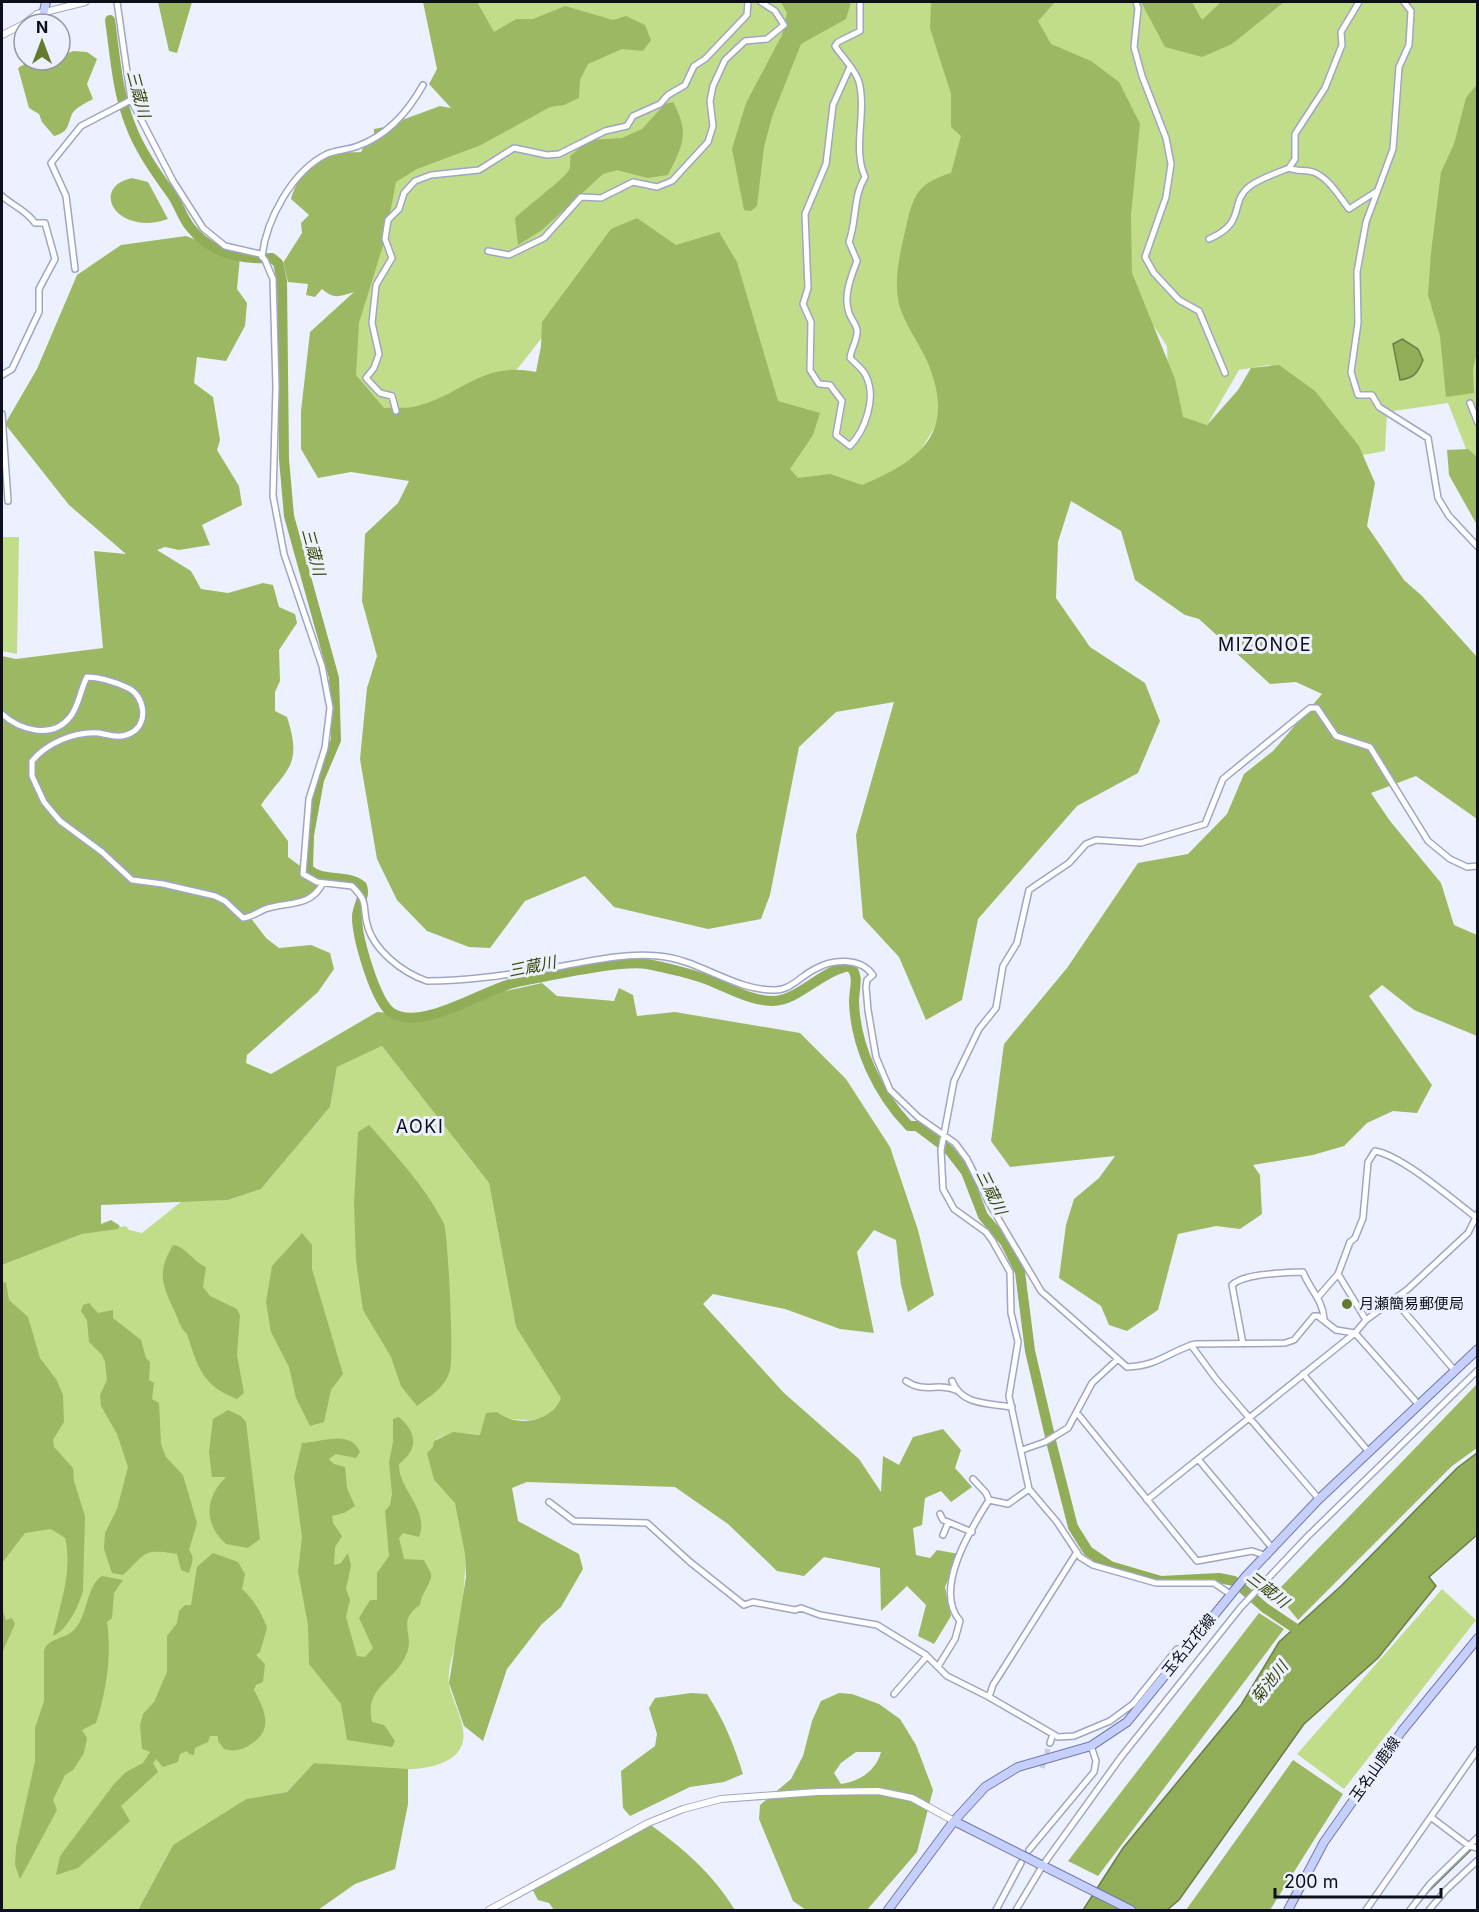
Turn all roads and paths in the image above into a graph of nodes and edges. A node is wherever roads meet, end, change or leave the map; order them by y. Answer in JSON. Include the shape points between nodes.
{"nodes":[{"id":1,"x":46,"y":2,"type":"edge"},
{"id":2,"x":85,"y":2,"type":"edge"},
{"id":3,"x":117,"y":2,"type":"edge"},
{"id":4,"x":748,"y":2,"type":"edge"},
{"id":5,"x":761,"y":2,"type":"edge"},
{"id":6,"x":860,"y":2,"type":"edge"},
{"id":7,"x":1136,"y":2,"type":"edge"},
{"id":8,"x":1359,"y":2,"type":"edge"},
{"id":9,"x":1404,"y":2,"type":"edge"},
{"id":10,"x":44,"y":11,"type":"joint"},
{"id":11,"x":850,"y":67,"type":"junction"},
{"id":12,"x":423,"y":85,"type":"dead end"},
{"id":13,"x":131,"y":100,"type":"junction"},
{"id":14,"x":1289,"y":168,"type":"junction"},
{"id":15,"x":1377,"y":192,"type":"junction"},
{"id":16,"x":2,"y":196,"type":"edge"},
{"id":17,"x":1209,"y":239,"type":"dead end"},
{"id":18,"x":488,"y":252,"type":"dead end"},
{"id":19,"x":263,"y":258,"type":"junction"},
{"id":20,"x":75,"y":269,"type":"dead end"},
{"id":21,"x":1225,"y":373,"type":"dead end"},
{"id":22,"x":2,"y":375,"type":"edge"},
{"id":23,"x":1470,"y":403,"type":"dead end"},
{"id":24,"x":396,"y":411,"type":"dead end"},
{"id":25,"x":2,"y":414,"type":"edge"},
{"id":26,"x":1478,"y":423,"type":"edge"},
{"id":27,"x":8,"y":501,"type":"dead end"},
{"id":28,"x":1478,"y":547,"type":"edge"},
{"id":29,"x":2,"y":714,"type":"edge"},
{"id":30,"x":1478,"y":866,"type":"edge"},
{"id":31,"x":323,"y":883,"type":"junction"},
{"id":32,"x":944,"y":1135,"type":"junction"},
{"id":33,"x":1477,"y":1216,"type":"edge"},
{"id":34,"x":1338,"y":1274,"type":"junction"},
{"id":35,"x":1317,"y":1298,"type":"junction"},
{"id":36,"x":1395,"y":1301,"type":"junction"},
{"id":37,"x":1324,"y":1319,"type":"junction"},
{"id":38,"x":1366,"y":1320,"type":"junction"},
{"id":39,"x":1355,"y":1333,"type":"junction"},
{"id":40,"x":1243,"y":1344,"type":"junction"},
{"id":41,"x":1191,"y":1345,"type":"junction"},
{"id":42,"x":1478,"y":1349,"type":"edge"},
{"id":43,"x":1118,"y":1359,"type":"junction"},
{"id":44,"x":1478,"y":1370,"type":"edge"},
{"id":45,"x":1455,"y":1371,"type":"junction"},
{"id":46,"x":1303,"y":1374,"type":"junction"},
{"id":47,"x":906,"y":1381,"type":"dead end"},
{"id":48,"x":952,"y":1381,"type":"dead end"},
{"id":49,"x":955,"y":1390,"type":"junction"},
{"id":50,"x":1418,"y":1404,"type":"junction"},
{"id":51,"x":1012,"y":1407,"type":"junction"},
{"id":52,"x":1077,"y":1413,"type":"junction"},
{"id":53,"x":1250,"y":1416,"type":"junction"},
{"id":54,"x":1022,"y":1450,"type":"junction"},
{"id":55,"x":1368,"y":1451,"type":"junction"},
{"id":56,"x":1198,"y":1459,"type":"junction"},
{"id":57,"x":973,"y":1479,"type":"dead end"},
{"id":58,"x":1029,"y":1489,"type":"junction"},
{"id":59,"x":1319,"y":1499,"type":"junction"},
{"id":60,"x":989,"y":1500,"type":"junction"},
{"id":61,"x":1147,"y":1500,"type":"junction"},
{"id":62,"x":549,"y":1502,"type":"dead end"},
{"id":63,"x":940,"y":1514,"type":"dead end"},
{"id":64,"x":948,"y":1523,"type":"junction"},
{"id":65,"x":972,"y":1532,"type":"junction"},
{"id":66,"x":943,"y":1535,"type":"dead end"},
{"id":67,"x":1077,"y":1552,"type":"junction"},
{"id":68,"x":1270,"y":1552,"type":"junction"},
{"id":69,"x":1233,"y":1591,"type":"junction"},
{"id":70,"x":1478,"y":1638,"type":"edge"},
{"id":71,"x":1185,"y":1649,"type":"junction"},
{"id":72,"x":927,"y":1656,"type":"junction"},
{"id":73,"x":939,"y":1665,"type":"junction"},
{"id":74,"x":894,"y":1694,"type":"dead end"},
{"id":75,"x":989,"y":1697,"type":"junction"},
{"id":76,"x":1053,"y":1734,"type":"junction"},
{"id":77,"x":1050,"y":1743,"type":"tunnel mouth"},
{"id":78,"x":1091,"y":1746,"type":"junction"},
{"id":79,"x":1478,"y":1749,"type":"edge"},
{"id":80,"x":1432,"y":1818,"type":"junction"},
{"id":81,"x":954,"y":1821,"type":"junction"},
{"id":82,"x":1478,"y":1837,"type":"edge"},
{"id":83,"x":1469,"y":1846,"type":"junction"},
{"id":84,"x":1477,"y":1848,"type":"edge"},
{"id":85,"x":1029,"y":1850,"type":"dead end"},
{"id":86,"x":1478,"y":1860,"type":"edge"},
{"id":87,"x":1021,"y":1863,"type":"dead end"},
{"id":88,"x":1045,"y":1866,"type":"junction"},
{"id":89,"x":489,"y":1911,"type":"edge"},
{"id":90,"x":888,"y":1911,"type":"edge"},
{"id":91,"x":996,"y":1911,"type":"edge"},
{"id":92,"x":1016,"y":1911,"type":"edge"},
{"id":93,"x":1131,"y":1911,"type":"edge"},
{"id":94,"x":1288,"y":1911,"type":"edge"},
{"id":95,"x":1366,"y":1911,"type":"edge"},
{"id":96,"x":1410,"y":1911,"type":"edge"},
{"id":97,"x":1429,"y":1911,"type":"edge"}],
"edges":[{"from":1,"to":10,"type":"main road"},
{"from":2,"to":10,"type":"street"},
{"from":3,"to":13,"type":"street"},
{"from":4,"to":24,"type":"street","via":[[747,15],[694,66],[685,84],[660,104],[633,116],[627,126],[605,131],[559,154],[514,148],[479,170],[431,175],[415,181],[388,220],[385,239],[392,258],[376,285],[372,323],[379,354],[366,378],[380,393],[392,396]]},
{"from":5,"to":18,"type":"street","via":[[775,11],[784,25],[767,39],[745,41],[725,60],[712,86],[713,126],[708,142],[672,181],[657,187],[633,182],[601,198],[581,197],[544,237],[509,255]]},
{"from":6,"to":11,"type":"street","via":[[860,31],[835,46]]},
{"from":7,"to":21,"type":"street","via":[[1134,47],[1166,138],[1171,164],[1166,197],[1145,257],[1179,300],[1198,311]]},
{"from":8,"to":14,"type":"street","via":[[1341,32],[1342,45],[1325,88],[1300,122],[1295,134],[1295,159]]},
{"from":9,"to":15,"type":"street","via":[[1411,11],[1409,45],[1399,67],[1393,149]]},
{"from":11,"to":11,"type":"street","via":[[859,81],[862,129],[858,162],[865,177],[857,189],[855,224],[849,242],[856,261],[848,286],[848,312],[857,327],[850,358],[866,375],[870,401],[861,435],[850,446],[836,435],[842,401],[830,385],[819,384],[810,370],[811,322],[803,304],[808,288],[806,214],[826,164],[833,105]]},
{"from":12,"to":19,"type":"street","via":[[404,116],[391,128],[362,145],[327,154],[303,173],[282,202],[268,232]]},
{"from":13,"to":19,"type":"street","via":[[173,181],[203,228],[225,246]]},
{"from":13,"to":20,"type":"street","via":[[81,126],[51,163],[66,196]]},
{"from":14,"to":15,"type":"street","via":[[1322,176],[1349,208]]},
{"from":14,"to":17,"type":"street","via":[[1249,186],[1235,220],[1225,232]]},
{"from":15,"to":28,"type":"street","via":[[1366,222],[1357,272],[1358,323],[1351,372],[1358,396],[1372,396],[1379,407],[1428,438],[1438,498]]},
{"from":16,"to":22,"type":"street","via":[[27,212],[34,223],[45,223],[55,260],[39,289],[39,312],[12,369]]},
{"from":19,"to":31,"type":"street","via":[[273,279],[273,496],[284,554],[322,666],[330,708],[326,748],[309,799],[302,867],[303,874]]},
{"from":23,"to":26,"type":"street"},
{"from":25,"to":27,"type":"street"},
{"from":29,"to":31,"type":"street","via":[[28,730],[48,731],[71,717],[87,677],[134,691],[141,700],[142,717],[133,732],[124,736],[79,733],[56,743],[32,762],[32,776],[44,802],[60,821],[132,880],[215,896],[243,918],[304,902]]},
{"from":30,"to":32,"type":"street","via":[[1467,867],[1450,859],[1428,841],[1370,747],[1336,736],[1321,712],[1310,708],[1223,779],[1206,824],[1141,843],[1096,840],[1029,890],[1017,943],[1003,966],[996,1008],[979,1029],[954,1081]]},
{"from":31,"to":32,"type":"street","via":[[352,886],[366,904],[367,925],[384,954],[427,981],[499,976],[622,956],[658,956],[746,986],[779,990],[816,968],[836,962],[856,963],[873,975],[867,980],[868,1010],[876,1057],[890,1090],[918,1118]]},
{"from":32,"to":43,"type":"street","via":[[967,1159],[1041,1291]]},
{"from":32,"to":51,"type":"street","via":[[941,1179],[948,1200],[954,1209],[986,1232],[1010,1272],[1011,1313],[1018,1342],[1009,1390]]},
{"from":33,"to":34,"type":"street","via":[[1393,1158],[1374,1151],[1368,1162],[1363,1218]]},
{"from":33,"to":36,"type":"street","via":[[1468,1233]]},
{"from":34,"to":35,"type":"street"},
{"from":34,"to":38,"type":"street"},
{"from":35,"to":37,"type":"street","via":[[1323,1305]]},
{"from":35,"to":40,"type":"street","via":[[1303,1272],[1235,1282],[1232,1286]]},
{"from":36,"to":38,"type":"street"},
{"from":36,"to":45,"type":"street"},
{"from":37,"to":39,"type":"street","via":[[1336,1330]]},
{"from":37,"to":40,"type":"street","via":[[1314,1316],[1294,1340],[1285,1343]]},
{"from":38,"to":39,"type":"street"},
{"from":39,"to":46,"type":"street"},
{"from":39,"to":50,"type":"street"},
{"from":40,"to":41,"type":"street"},
{"from":41,"to":43,"type":"street","via":[[1140,1367],[1127,1367]]},
{"from":41,"to":53,"type":"street"},
{"from":42,"to":45,"type":"main road","name":"玉名立花線"},
{"from":43,"to":52,"type":"street","via":[[1092,1383]]},
{"from":44,"to":88,"type":"street","via":[[1247,1600],[1121,1757]]},
{"from":45,"to":50,"type":"main road","name":"玉名立花線"},
{"from":46,"to":53,"type":"street"},
{"from":46,"to":55,"type":"street"},
{"from":47,"to":49,"type":"street","via":[[926,1389]]},
{"from":48,"to":49,"type":"street"},
{"from":49,"to":51,"type":"street","via":[[973,1401]]},
{"from":50,"to":55,"type":"main road","name":"玉名立花線"},
{"from":51,"to":54,"type":"street"},
{"from":52,"to":54,"type":"street","via":[[1068,1428]]},
{"from":52,"to":61,"type":"street"},
{"from":53,"to":56,"type":"street"},
{"from":53,"to":59,"type":"street"},
{"from":54,"to":58,"type":"street"},
{"from":55,"to":59,"type":"main road","name":"玉名立花線"},
{"from":56,"to":61,"type":"street"},
{"from":56,"to":68,"type":"street"},
{"from":57,"to":60,"type":"street"},
{"from":58,"to":60,"type":"street","via":[[1008,1504]]},
{"from":58,"to":67,"type":"street"},
{"from":59,"to":68,"type":"main road","name":"玉名立花線"},
{"from":60,"to":65,"type":"street"},
{"from":61,"to":68,"type":"street","via":[[1197,1562],[1252,1551]]},
{"from":62,"to":72,"type":"street","via":[[574,1521],[647,1523],[744,1605],[753,1602],[801,1608],[877,1625]]},
{"from":63,"to":64,"type":"street"},
{"from":64,"to":65,"type":"street"},
{"from":64,"to":66,"type":"street"},
{"from":65,"to":73,"type":"street","via":[[949,1586],[950,1600],[960,1621]]},
{"from":67,"to":69,"type":"street","via":[[1093,1565],[1135,1578],[1165,1584],[1214,1583]]},
{"from":67,"to":75,"type":"street"},
{"from":68,"to":69,"type":"main road","name":"玉名立花線"},
{"from":69,"to":71,"type":"main road","name":"玉名立花線"},
{"from":70,"to":94,"type":"main road","name":"玉名山鹿線","via":[[1402,1731],[1324,1842]]},
{"from":71,"to":76,"type":"street","via":[[1177,1649],[1132,1704],[1110,1721],[1074,1736]]},
{"from":71,"to":78,"type":"main road","name":"玉名立花線","via":[[1127,1722]]},
{"from":72,"to":73,"type":"street"},
{"from":72,"to":74,"type":"street"},
{"from":73,"to":75,"type":"street","via":[[937,1668],[947,1676]]},
{"from":75,"to":76,"type":"street"},
{"from":76,"to":77,"type":"street"},
{"from":78,"to":81,"type":"main road","name":"玉名立花線","via":[[1018,1767],[985,1787]]},
{"from":78,"to":85,"type":"street","via":[[1096,1761],[1094,1772]]},
{"from":79,"to":80,"type":"street"},
{"from":80,"to":83,"type":"street"},
{"from":80,"to":95,"type":"street"},
{"from":81,"to":88,"type":"main road"},
{"from":81,"to":89,"type":"street","via":[[912,1798],[878,1791],[721,1799],[648,1823]]},
{"from":81,"to":90,"type":"main road","name":"玉名立花線"},
{"from":82,"to":83,"type":"street"},
{"from":83,"to":84,"type":"street"},
{"from":83,"to":96,"type":"street","via":[[1430,1884]]},
{"from":86,"to":97,"type":"street"},
{"from":87,"to":91,"type":"street"},
{"from":88,"to":92,"type":"street"},
{"from":88,"to":93,"type":"main road"}]}
